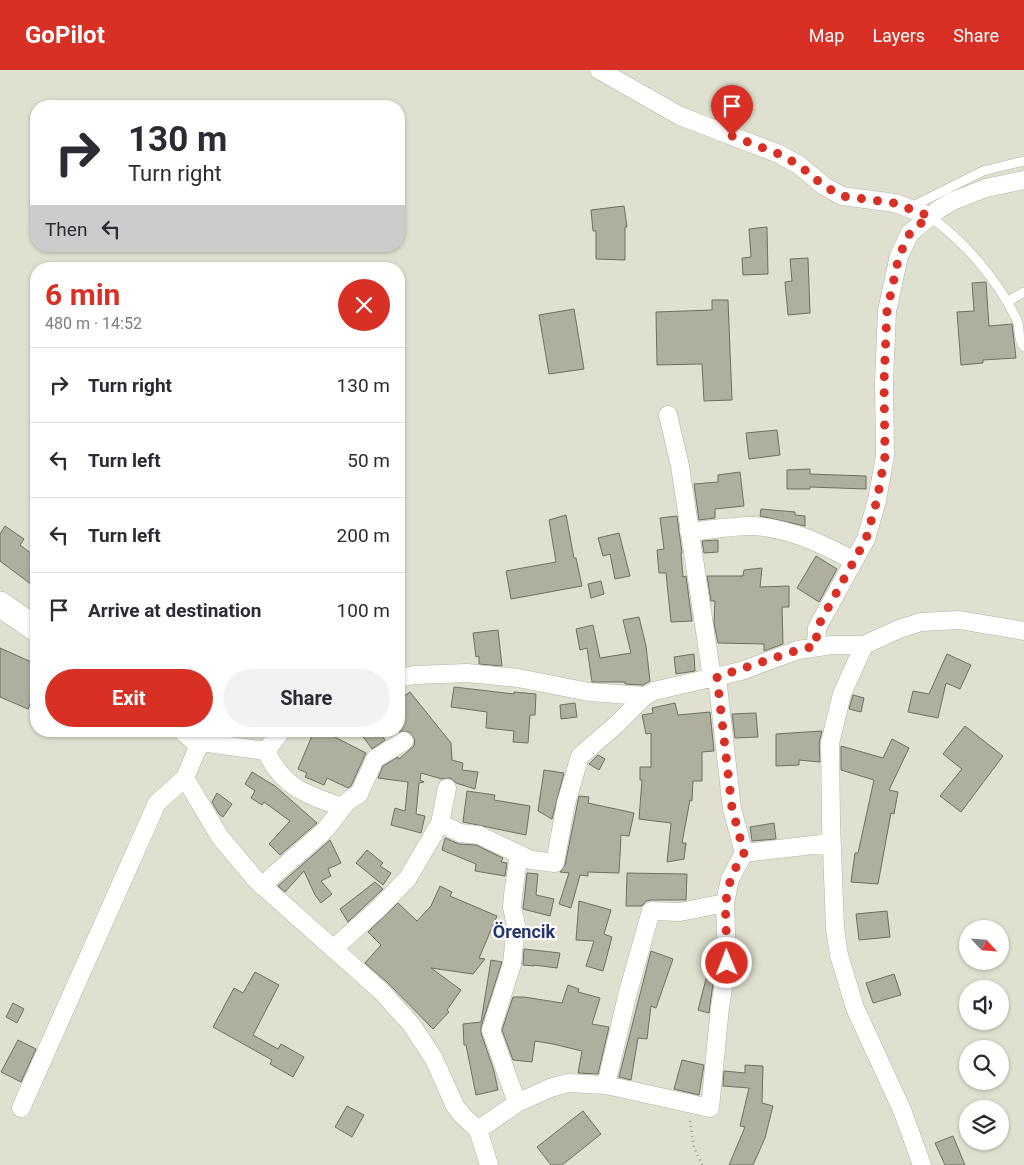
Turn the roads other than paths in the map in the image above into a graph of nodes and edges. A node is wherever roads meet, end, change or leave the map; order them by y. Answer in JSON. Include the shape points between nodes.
{"nodes":[{"id":1,"x":599,"y":70,"type":"edge"},
{"id":2,"x":1024,"y":161,"type":"edge"},
{"id":3,"x":1024,"y":180,"type":"edge"},
{"id":4,"x":909,"y":208,"type":"junction"},
{"id":5,"x":929,"y":216,"type":"junction"},
{"id":6,"x":1024,"y":292,"type":"edge"},
{"id":7,"x":1007,"y":302,"type":"junction"},
{"id":8,"x":1024,"y":347,"type":"edge"},
{"id":9,"x":668,"y":415,"type":"dead end"},
{"id":10,"x":689,"y":532,"type":"junction"},
{"id":11,"x":854,"y":561,"type":"junction"},
{"id":12,"x":0,"y":604,"type":"edge"},
{"id":13,"x":30,"y":625,"type":"edge"},
{"id":14,"x":1024,"y":631,"type":"edge"},
{"id":15,"x":864,"y":645,"type":"junction"},
{"id":16,"x":816,"y":646,"type":"junction"},
{"id":17,"x":405,"y":677,"type":"edge"},
{"id":18,"x":714,"y":678,"type":"junction"},
{"id":19,"x":645,"y":696,"type":"junction"},
{"id":20,"x":194,"y":737,"type":"edge"},
{"id":21,"x":276,"y":737,"type":"edge"},
{"id":22,"x":404,"y":741,"type":"dead end"},
{"id":23,"x":266,"y":751,"type":"junction"},
{"id":24,"x":185,"y":778,"type":"junction"},
{"id":25,"x":447,"y":788,"type":"dead end"},
{"id":26,"x":342,"y":807,"type":"junction"},
{"id":27,"x":440,"y":823,"type":"junction"},
{"id":28,"x":831,"y":843,"type":"junction"},
{"id":29,"x":744,"y":853,"type":"junction"},
{"id":30,"x":519,"y":854,"type":"junction"},
{"id":31,"x":262,"y":886,"type":"junction"},
{"id":32,"x":724,"y":903,"type":"junction"},
{"id":33,"x":333,"y":949,"type":"junction"},
{"id":34,"x":606,"y":1085,"type":"junction"},
{"id":35,"x":517,"y":1103,"type":"junction"},
{"id":36,"x":21,"y":1108,"type":"dead end"},
{"id":37,"x":478,"y":1130,"type":"junction"},
{"id":38,"x":489,"y":1165,"type":"edge"},
{"id":39,"x":922,"y":1165,"type":"edge"}],
"edges":[{"from":1,"to":4,"type":"street","via":[[680,116],[779,154],[842,196]]},
{"from":2,"to":4,"type":"lane","via":[[983,171]]},
{"from":3,"to":5,"type":"street","via":[[967,195]]},
{"from":4,"to":5,"type":"street"},
{"from":5,"to":7,"type":"lane","via":[[988,272]]},
{"from":5,"to":11,"type":"street","via":[[910,233],[899,256],[893,283],[887,311],[885,456],[866,539]]},
{"from":6,"to":7,"type":"lane"},
{"from":7,"to":8,"type":"lane","via":[[1017,319],[1020,343]]},
{"from":9,"to":10,"type":"street","via":[[680,466]]},
{"from":10,"to":11,"type":"street","via":[[754,526],[778,530],[818,541]]},
{"from":10,"to":18,"type":"street"},
{"from":11,"to":16,"type":"street","via":[[817,628]]},
{"from":12,"to":13,"type":"street"},
{"from":14,"to":15,"type":"street","via":[[959,620],[932,620],[899,629]]},
{"from":15,"to":16,"type":"street"},
{"from":15,"to":28,"type":"street","via":[[842,694],[832,735]]},
{"from":16,"to":18,"type":"street"},
{"from":17,"to":19,"type":"street","via":[[467,673],[518,678],[589,692]]},
{"from":18,"to":19,"type":"street","via":[[654,691]]},
{"from":18,"to":29,"type":"street","via":[[732,808]]},
{"from":19,"to":30,"type":"street","via":[[580,756],[566,803],[555,863],[531,860]]},
{"from":20,"to":23,"type":"street"},
{"from":20,"to":24,"type":"street"},
{"from":21,"to":23,"type":"street"},
{"from":22,"to":26,"type":"street","via":[[375,759],[359,794],[349,798]]},
{"from":23,"to":26,"type":"street","via":[[278,772],[293,786]]},
{"from":24,"to":31,"type":"street","via":[[220,837]]},
{"from":24,"to":36,"type":"street","via":[[156,803]]},
{"from":25,"to":27,"type":"street"},
{"from":26,"to":31,"type":"street","via":[[324,831]]},
{"from":27,"to":30,"type":"street","via":[[460,833],[479,835]]},
{"from":27,"to":33,"type":"street","via":[[408,878]]},
{"from":28,"to":29,"type":"street"},
{"from":28,"to":39,"type":"street","via":[[835,929],[846,980]]},
{"from":29,"to":32,"type":"street","via":[[730,879]]},
{"from":30,"to":35,"type":"street","via":[[512,907],[516,925],[512,964],[491,1030]]},
{"from":31,"to":33,"type":"street"},
{"from":32,"to":34,"type":"street","via":[[680,912],[651,911]]},
{"from":32,"to":34,"type":"street","via":[[727,963],[710,1108]]},
{"from":33,"to":37,"type":"street","via":[[411,1024],[434,1060],[455,1106]]},
{"from":34,"to":35,"type":"street","via":[[568,1083]]},
{"from":35,"to":37,"type":"street"},
{"from":37,"to":38,"type":"street"}]}
